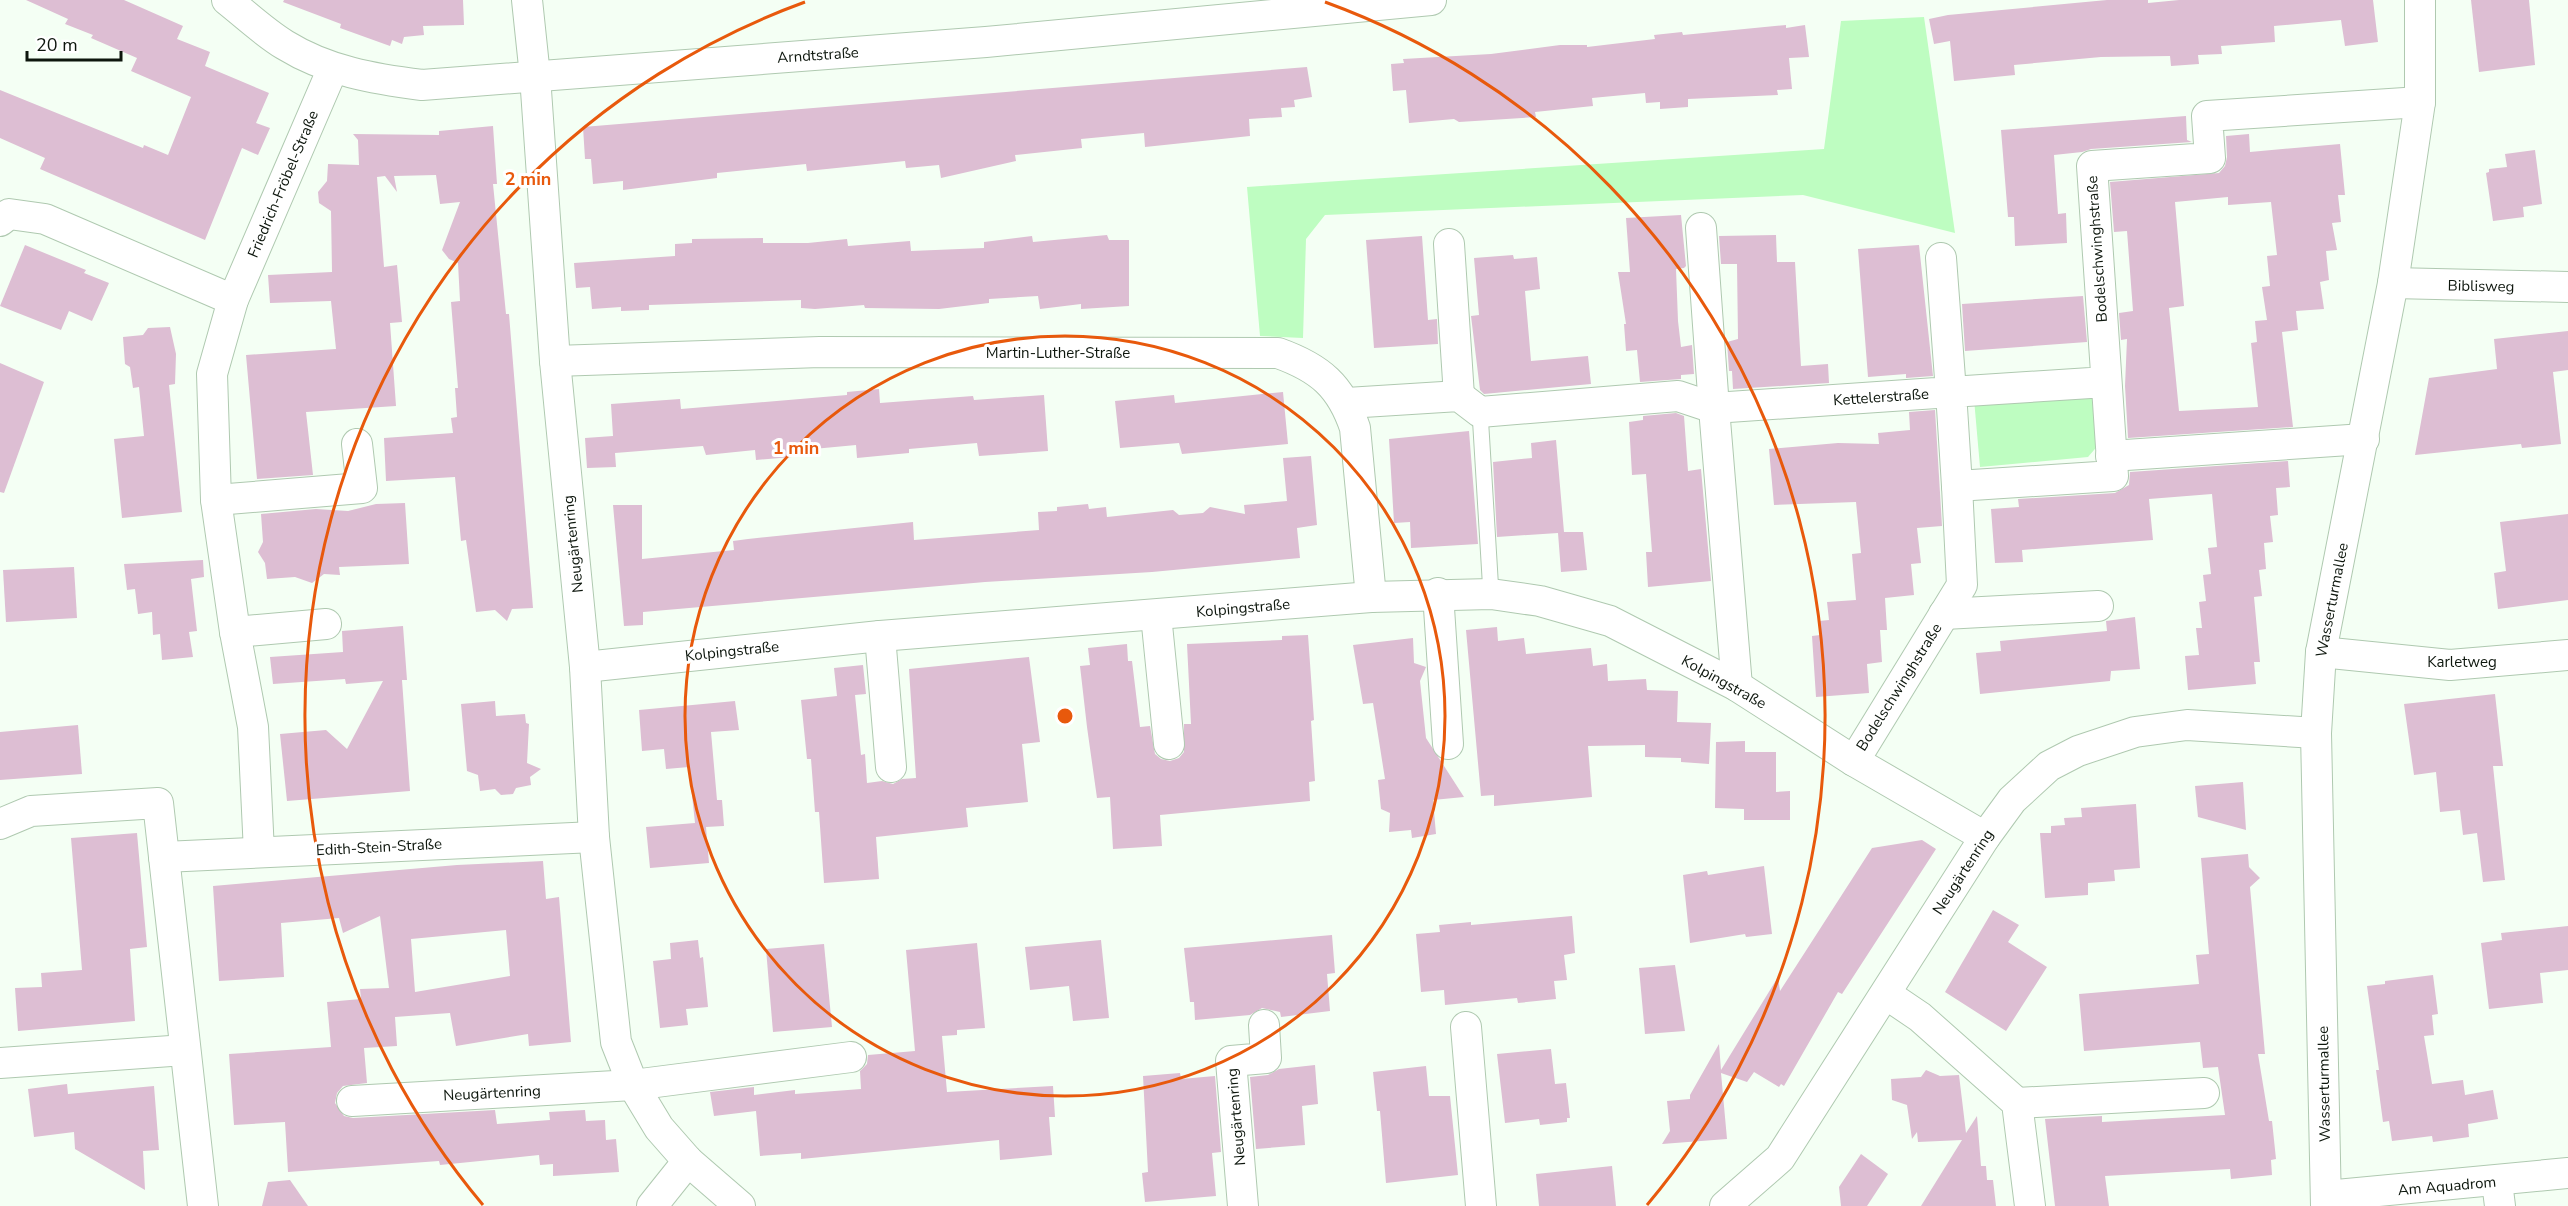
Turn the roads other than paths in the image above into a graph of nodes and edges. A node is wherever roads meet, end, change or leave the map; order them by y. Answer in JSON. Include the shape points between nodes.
{"nodes":[{"id":1,"x":227,"y":0,"type":"edge"},
{"id":2,"x":527,"y":0,"type":"edge"},
{"id":3,"x":1431,"y":0,"type":"edge"},
{"id":4,"x":2420,"y":0,"type":"edge"},
{"id":5,"x":1263,"y":8,"type":"edge"},
{"id":6,"x":333,"y":68,"type":"junction"},
{"id":7,"x":535,"y":76,"type":"junction"},
{"id":8,"x":2420,"y":102,"type":"junction"},
{"id":9,"x":0,"y":221,"type":"edge"},
{"id":10,"x":1701,"y":228,"type":"dead end"},
{"id":11,"x":1449,"y":244,"type":"dead end"},
{"id":12,"x":1941,"y":258,"type":"dead end"},
{"id":13,"x":2393,"y":283,"type":"junction"},
{"id":14,"x":2568,"y":287,"type":"edge"},
{"id":15,"x":233,"y":300,"type":"junction"},
{"id":16,"x":555,"y":361,"type":"junction"},
{"id":17,"x":2106,"y":382,"type":"junction"},
{"id":18,"x":1951,"y":392,"type":"junction"},
{"id":19,"x":1347,"y":403,"type":"junction"},
{"id":20,"x":1470,"y":404,"type":"junction"},
{"id":21,"x":1714,"y":408,"type":"junction"},
{"id":22,"x":2364,"y":439,"type":"junction"},
{"id":23,"x":357,"y":444,"type":"dead end"},
{"id":24,"x":2112,"y":456,"type":"junction"},
{"id":25,"x":1957,"y":486,"type":"junction"},
{"id":26,"x":216,"y":501,"type":"junction"},
{"id":27,"x":1438,"y":593,"type":"junction"},
{"id":28,"x":1491,"y":594,"type":"junction"},
{"id":29,"x":1371,"y":597,"type":"junction"},
{"id":30,"x":2098,"y":606,"type":"dead end"},
{"id":31,"x":1944,"y":614,"type":"junction"},
{"id":32,"x":1156,"y":615,"type":"junction"},
{"id":33,"x":326,"y":624,"type":"dead end"},
{"id":34,"x":235,"y":632,"type":"junction"},
{"id":35,"x":880,"y":636,"type":"junction"},
{"id":36,"x":2321,"y":652,"type":"junction"},
{"id":37,"x":2568,"y":655,"type":"edge"},
{"id":38,"x":585,"y":667,"type":"junction"},
{"id":39,"x":1737,"y":686,"type":"junction"},
{"id":40,"x":2316,"y":733,"type":"junction"},
{"id":41,"x":1169,"y":744,"type":"dead end"},
{"id":42,"x":1448,"y":744,"type":"dead end"},
{"id":43,"x":1854,"y":761,"type":"junction"},
{"id":44,"x":891,"y":767,"type":"dead end"},
{"id":45,"x":0,"y":824,"type":"edge"},
{"id":46,"x":594,"y":837,"type":"junction"},
{"id":47,"x":1985,"y":837,"type":"junction"},
{"id":48,"x":260,"y":852,"type":"junction"},
{"id":49,"x":164,"y":857,"type":"junction"},
{"id":50,"x":1886,"y":994,"type":"junction"},
{"id":51,"x":1264,"y":1025,"type":"dead end"},
{"id":52,"x":1466,"y":1026,"type":"dead end"},
{"id":53,"x":185,"y":1050,"type":"junction"},
{"id":54,"x":851,"y":1057,"type":"dead end"},
{"id":55,"x":0,"y":1064,"type":"edge"},
{"id":56,"x":633,"y":1085,"type":"junction"},
{"id":57,"x":2204,"y":1093,"type":"dead end"},
{"id":58,"x":352,"y":1101,"type":"dead end"},
{"id":59,"x":2017,"y":1103,"type":"junction"},
{"id":60,"x":688,"y":1161,"type":"junction"},
{"id":61,"x":2568,"y":1173,"type":"edge"},
{"id":62,"x":2498,"y":1194,"type":"edge"},
{"id":63,"x":2326,"y":1201,"type":"edge"},
{"id":64,"x":203,"y":1206,"type":"edge"},
{"id":65,"x":652,"y":1206,"type":"edge"},
{"id":66,"x":740,"y":1206,"type":"edge"},
{"id":67,"x":1243,"y":1206,"type":"edge"},
{"id":68,"x":1481,"y":1206,"type":"edge"},
{"id":69,"x":1725,"y":1206,"type":"edge"},
{"id":70,"x":2030,"y":1206,"type":"edge"}],
"edges":[{"from":1,"to":6,"type":"street","name":"Arndtstraße","via":[[285,45]]},
{"from":2,"to":7,"type":"street","name":"Neugärtenring"},
{"from":3,"to":5,"type":"street","name":"Arndtstraße"},
{"from":4,"to":8,"type":"street","name":"Wasserturmallee"},
{"from":5,"to":7,"type":"street","name":"Arndtstraße","via":[[986,42]]},
{"from":6,"to":7,"type":"street","name":"Arndtstraße","via":[[422,85]]},
{"from":6,"to":15,"type":"street","name":"Friedrich-Fröbel-Straße"},
{"from":7,"to":16,"type":"street","name":"Neugärtenring"},
{"from":8,"to":13,"type":"street","name":"Wasserturmallee"},
{"from":8,"to":17,"type":"street","name":"Bodelschwinghstraße","via":[[2206,116],[2210,158],[2092,166]]},
{"from":9,"to":15,"type":"street","via":[[9,214],[45,219]]},
{"from":10,"to":21,"type":"street"},
{"from":11,"to":20,"type":"street"},
{"from":12,"to":18,"type":"street","name":"Kettelerstraße"},
{"from":13,"to":14,"type":"street","name":"Biblisweg"},
{"from":13,"to":22,"type":"street","name":"Wasserturmallee"},
{"from":15,"to":26,"type":"street","name":"Friedrich-Fröbel-Straße","via":[[212,374]]},
{"from":16,"to":19,"type":"street","name":"Martin-Luther-Straße","via":[[820,352],[1278,353],[1322,375]]},
{"from":16,"to":38,"type":"street","name":"Neugärtenring"},
{"from":17,"to":18,"type":"street"},
{"from":17,"to":24,"type":"street","name":"Bodelschwinghstraße"},
{"from":18,"to":21,"type":"street","name":"Kettelerstraße"},
{"from":18,"to":25,"type":"street","name":"Bodelschwinghstraße"},
{"from":19,"to":20,"type":"street","name":"Kettelerstraße"},
{"from":19,"to":29,"type":"street","name":"Martin-Luther-Straße","via":[[1355,428]]},
{"from":20,"to":21,"type":"street","name":"Kettelerstraße","via":[[1678,396]]},
{"from":20,"to":28,"type":"lane"},
{"from":21,"to":39,"type":"street"},
{"from":22,"to":24,"type":"street"},
{"from":22,"to":36,"type":"street","name":"Wasserturmallee"},
{"from":23,"to":26,"type":"street","via":[[362,488]]},
{"from":24,"to":25,"type":"street","name":"Bodelschwinghstraße","via":[[2113,476]]},
{"from":25,"to":31,"type":"street","name":"Bodelschwinghstraße","via":[[1962,585]]},
{"from":26,"to":34,"type":"street","name":"Friedrich-Fröbel-Straße"},
{"from":27,"to":28,"type":"street","name":"Kolpingstraße"},
{"from":27,"to":29,"type":"street","name":"Kolpingstraße"},
{"from":27,"to":42,"type":"street"},
{"from":28,"to":39,"type":"street","name":"Kolpingstraße","via":[[1540,601],[1610,621]]},
{"from":29,"to":32,"type":"street","name":"Kolpingstraße"},
{"from":30,"to":31,"type":"street","name":"Bodelschwinghstraße"},
{"from":31,"to":43,"type":"street","name":"Bodelschwinghstraße"},
{"from":32,"to":35,"type":"street","name":"Kolpingstraße"},
{"from":32,"to":41,"type":"street"},
{"from":33,"to":34,"type":"street"},
{"from":34,"to":48,"type":"street","name":"Friedrich-Fröbel-Straße","via":[[253,727]]},
{"from":35,"to":38,"type":"street","name":"Kolpingstraße"},
{"from":35,"to":44,"type":"street"},
{"from":36,"to":37,"type":"street","name":"Karletweg","via":[[2450,665]]},
{"from":36,"to":40,"type":"street","name":"Wasserturmallee"},
{"from":38,"to":46,"type":"street","name":"Neugärtenring"},
{"from":39,"to":43,"type":"street","name":"Kolpingstraße"},
{"from":40,"to":47,"type":"street","name":"Neugärtenring","via":[[2187,725],[2135,732],[2078,750],[2049,766],[2012,800]]},
{"from":40,"to":63,"type":"street","name":"Wasserturmallee"},
{"from":43,"to":47,"type":"street","name":"Kolpingstraße"},
{"from":45,"to":49,"type":"street","via":[[31,811],[158,803]]},
{"from":46,"to":48,"type":"street","name":"Edith-Stein-Straße"},
{"from":46,"to":56,"type":"street","name":"Neugärtenring","via":[[616,1041]]},
{"from":47,"to":50,"type":"street","name":"Neugärtenring"},
{"from":48,"to":49,"type":"street","name":"Edith-Stein-Straße"},
{"from":49,"to":53,"type":"street"},
{"from":50,"to":59,"type":"street","via":[[1920,1017]]},
{"from":50,"to":69,"type":"street","name":"Neugärtenring","via":[[1780,1158]]},
{"from":51,"to":67,"type":"street","name":"Neugärtenring","via":[[1266,1058],[1231,1061]]},
{"from":52,"to":68,"type":"street"},
{"from":53,"to":55,"type":"street"},
{"from":53,"to":64,"type":"street"},
{"from":54,"to":56,"type":"street","name":"Neugärtenring"},
{"from":56,"to":58,"type":"street","name":"Neugärtenring"},
{"from":56,"to":60,"type":"street","name":"Neugärtenring","via":[[659,1128]]},
{"from":57,"to":59,"type":"street"},
{"from":59,"to":70,"type":"street"},
{"from":60,"to":65,"type":"street"},
{"from":60,"to":66,"type":"street","name":"Neugärtenring"},
{"from":61,"to":62,"type":"street","name":"Am Aquadrom"},
{"from":62,"to":63,"type":"street","name":"Am Aquadrom"}]}
